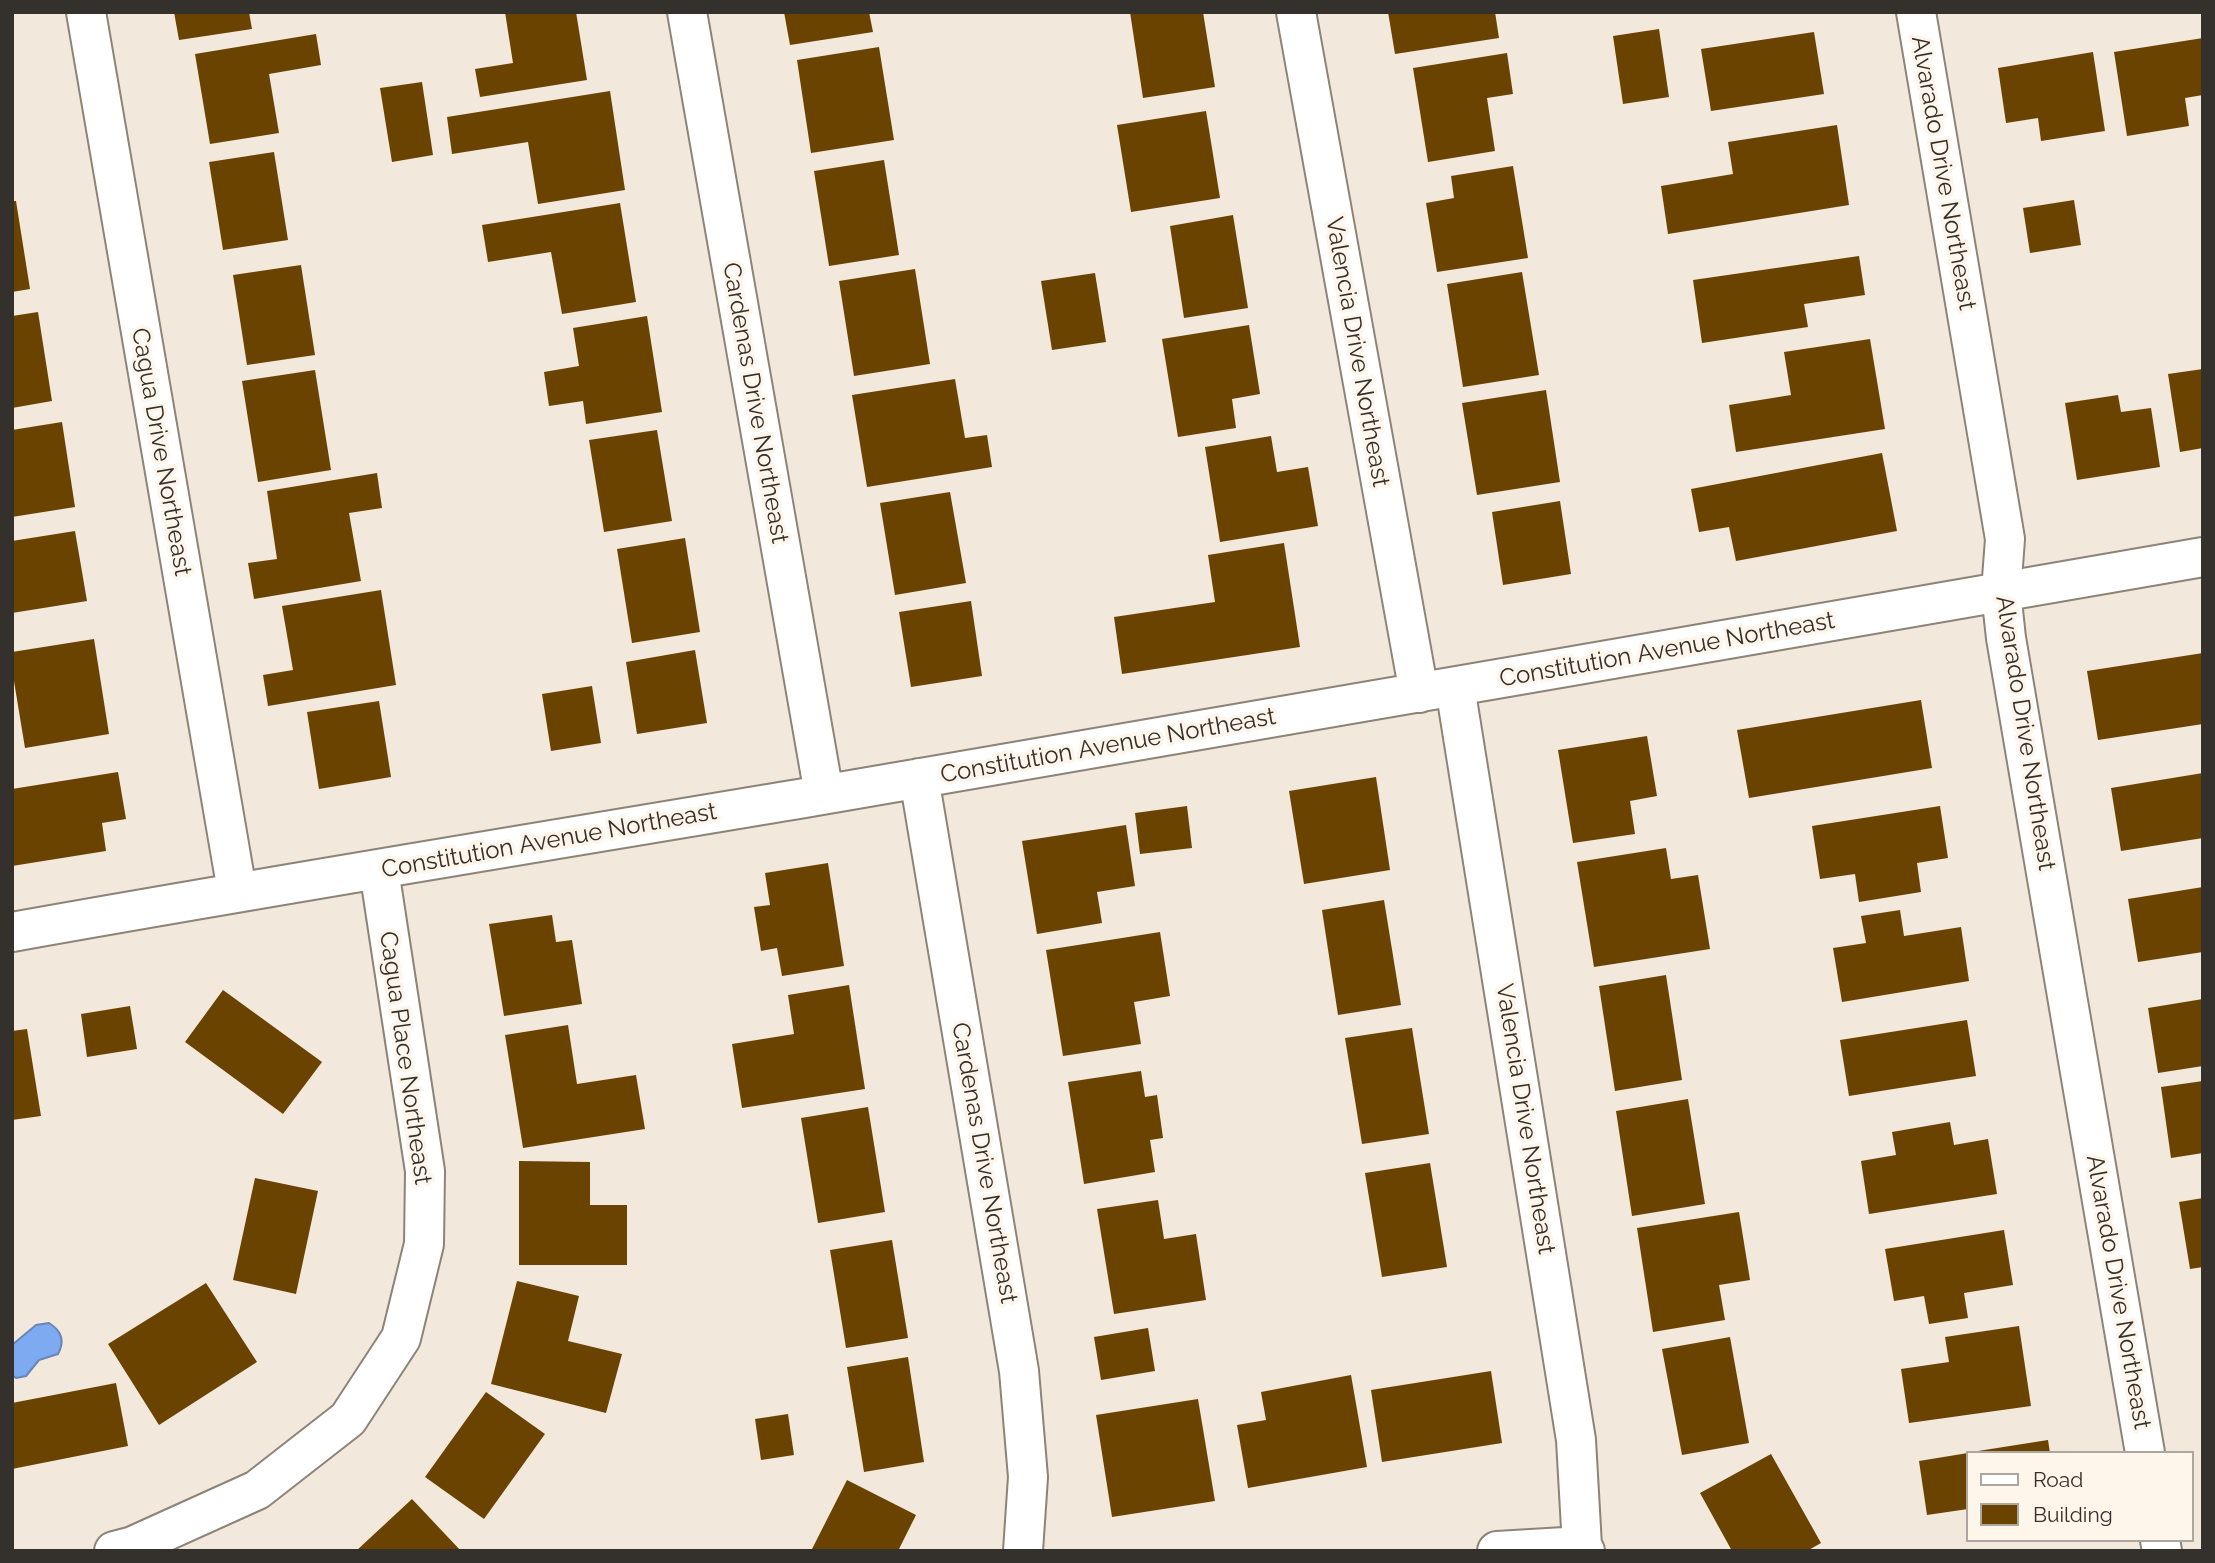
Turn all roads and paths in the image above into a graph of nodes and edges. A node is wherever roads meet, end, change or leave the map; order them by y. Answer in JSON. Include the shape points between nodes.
{"nodes":[{"id":1,"x":86,"y":12,"type":"edge"},
{"id":2,"x":687,"y":12,"type":"edge"},
{"id":3,"x":1296,"y":12,"type":"edge"},
{"id":4,"x":1916,"y":12,"type":"edge"},
{"id":5,"x":2203,"y":557,"type":"edge"},
{"id":6,"x":2001,"y":592,"type":"junction"},
{"id":7,"x":1437,"y":690,"type":"junction"},
{"id":8,"x":919,"y":778,"type":"junction"},
{"id":9,"x":824,"y":794,"type":"junction"},
{"id":10,"x":379,"y":870,"type":"junction"},
{"id":11,"x":237,"y":891,"type":"junction"},
{"id":12,"x":12,"y":932,"type":"edge"},
{"id":13,"x":2145,"y":1451,"type":"edge"},
{"id":14,"x":1584,"y":1548,"type":"edge"},
{"id":15,"x":114,"y":1551,"type":"edge"},
{"id":16,"x":1023,"y":1551,"type":"edge"},
{"id":17,"x":1497,"y":1551,"type":"edge"}],
"edges":[{"from":1,"to":11,"type":"street","name":"Cagua Drive Northeast"},
{"from":2,"to":9,"type":"street","name":"Cardenas Drive Northeast"},
{"from":3,"to":7,"type":"street","name":"Valencia Drive Northeast"},
{"from":4,"to":6,"type":"street","name":"Alvarado Drive Northeast","via":[[2005,539]]},
{"from":5,"to":6,"type":"street","name":"Constitution Avenue Northeast"},
{"from":6,"to":7,"type":"street","name":"Constitution Avenue Northeast"},
{"from":6,"to":13,"type":"street","name":"Alvarado Drive Northeast"},
{"from":7,"to":8,"type":"street","name":"Constitution Avenue Northeast"},
{"from":7,"to":14,"type":"street","name":"Valencia Drive Northeast","via":[[1576,1440]]},
{"from":8,"to":9,"type":"street","name":"Constitution Avenue Northeast"},
{"from":8,"to":16,"type":"street","name":"Cardenas Drive Northeast","via":[[1019,1371],[1028,1477]]},
{"from":9,"to":10,"type":"street","name":"Constitution Avenue Northeast"},
{"from":10,"to":11,"type":"street","name":"Constitution Avenue Northeast"},
{"from":10,"to":15,"type":"street","name":"Cagua Place Northeast","via":[[425,1171],[424,1244],[401,1338],[348,1419],[257,1490]]},
{"from":11,"to":12,"type":"street","name":"Constitution Avenue Northeast"},
{"from":14,"to":17,"type":"street"}]}
